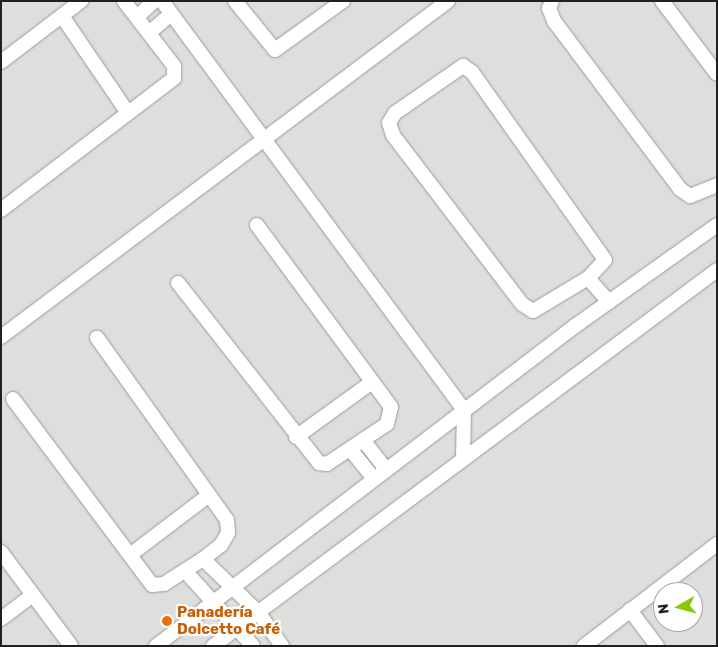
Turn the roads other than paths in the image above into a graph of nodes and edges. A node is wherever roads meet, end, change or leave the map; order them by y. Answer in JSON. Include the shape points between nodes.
{"nodes":[{"id":1,"x":82,"y":1,"type":"edge"},
{"id":2,"x":124,"y":1,"type":"edge"},
{"id":3,"x":154,"y":1,"type":"edge"},
{"id":4,"x":162,"y":1,"type":"edge"},
{"id":5,"x":235,"y":1,"type":"edge"},
{"id":6,"x":343,"y":1,"type":"edge"},
{"id":7,"x":448,"y":1,"type":"edge"},
{"id":8,"x":552,"y":1,"type":"edge"},
{"id":9,"x":662,"y":1,"type":"edge"},
{"id":10,"x":171,"y":14,"type":"junction"},
{"id":11,"x":62,"y":16,"type":"junction"},
{"id":12,"x":137,"y":17,"type":"junction"},
{"id":13,"x":149,"y":33,"type":"junction"},
{"id":14,"x":1,"y":62,"type":"edge"},
{"id":15,"x":717,"y":74,"type":"edge"},
{"id":16,"x":128,"y":113,"type":"junction"},
{"id":17,"x":265,"y":142,"type":"junction"},
{"id":18,"x":717,"y":185,"type":"edge"},
{"id":19,"x":1,"y":210,"type":"edge"},
{"id":20,"x":257,"y":225,"type":"dead end"},
{"id":21,"x":717,"y":225,"type":"edge"},
{"id":22,"x":717,"y":270,"type":"edge"},
{"id":23,"x":588,"y":278,"type":"junction"},
{"id":24,"x":178,"y":283,"type":"dead end"},
{"id":25,"x":609,"y":302,"type":"junction"},
{"id":26,"x":1,"y":336,"type":"edge"},
{"id":27,"x":98,"y":338,"type":"dead end"},
{"id":28,"x":372,"y":382,"type":"junction"},
{"id":29,"x":13,"y":399,"type":"dead end"},
{"id":30,"x":464,"y":410,"type":"junction"},
{"id":31,"x":296,"y":437,"type":"junction"},
{"id":32,"x":363,"y":440,"type":"junction"},
{"id":33,"x":350,"y":449,"type":"junction"},
{"id":34,"x":463,"y":459,"type":"junction"},
{"id":35,"x":386,"y":469,"type":"junction"},
{"id":36,"x":374,"y":479,"type":"junction"},
{"id":37,"x":209,"y":495,"type":"junction"},
{"id":38,"x":717,"y":544,"type":"edge"},
{"id":39,"x":1,"y":552,"type":"edge"},
{"id":40,"x":130,"y":555,"type":"junction"},
{"id":41,"x":203,"y":559,"type":"junction"},
{"id":42,"x":185,"y":571,"type":"junction"},
{"id":43,"x":232,"y":588,"type":"junction"},
{"id":44,"x":33,"y":595,"type":"junction"},
{"id":45,"x":216,"y":602,"type":"junction"},
{"id":46,"x":630,"y":610,"type":"junction"},
{"id":47,"x":258,"y":612,"type":"junction"},
{"id":48,"x":1,"y":619,"type":"edge"},
{"id":49,"x":239,"y":626,"type":"junction"},
{"id":50,"x":71,"y":646,"type":"edge"},
{"id":51,"x":156,"y":646,"type":"edge"},
{"id":52,"x":213,"y":646,"type":"edge"},
{"id":53,"x":253,"y":646,"type":"edge"},
{"id":54,"x":282,"y":646,"type":"edge"},
{"id":55,"x":584,"y":646,"type":"edge"},
{"id":56,"x":657,"y":646,"type":"edge"}],
"edges":[{"from":1,"to":11,"type":"street"},
{"from":2,"to":12,"type":"street"},
{"from":3,"to":12,"type":"street"},
{"from":4,"to":10,"type":"street"},
{"from":5,"to":6,"type":"street","via":[[275,50]]},
{"from":7,"to":17,"type":"street"},
{"from":8,"to":18,"type":"street","via":[[549,8],[554,21],[680,189],[690,196]]},
{"from":9,"to":15,"type":"street"},
{"from":10,"to":13,"type":"street"},
{"from":10,"to":17,"type":"street"},
{"from":11,"to":14,"type":"street"},
{"from":11,"to":16,"type":"street"},
{"from":12,"to":13,"type":"street"},
{"from":13,"to":16,"type":"street","via":[[174,66],[174,78]]},
{"from":16,"to":19,"type":"street"},
{"from":17,"to":26,"type":"street"},
{"from":17,"to":30,"type":"street"},
{"from":20,"to":28,"type":"street"},
{"from":21,"to":25,"type":"street"},
{"from":22,"to":34,"type":"street"},
{"from":23,"to":23,"type":"street","via":[[605,260],[602,250],[472,72],[463,66],[450,72],[395,113],[389,123],[393,135],[522,304],[533,310],[546,306]]},
{"from":23,"to":25,"type":"street"},
{"from":24,"to":31,"type":"street"},
{"from":25,"to":30,"type":"street"},
{"from":27,"to":37,"type":"street"},
{"from":28,"to":31,"type":"street"},
{"from":28,"to":32,"type":"street","via":[[391,407],[391,416],[388,424]]},
{"from":29,"to":40,"type":"street"},
{"from":30,"to":34,"type":"street"},
{"from":30,"to":35,"type":"street"},
{"from":31,"to":33,"type":"street","via":[[319,463],[327,464]]},
{"from":32,"to":33,"type":"street"},
{"from":32,"to":35,"type":"street"},
{"from":33,"to":36,"type":"street"},
{"from":34,"to":47,"type":"street"},
{"from":35,"to":36,"type":"street"},
{"from":36,"to":43,"type":"street"},
{"from":37,"to":40,"type":"street"},
{"from":37,"to":41,"type":"street","via":[[227,520],[228,533]]},
{"from":38,"to":46,"type":"street"},
{"from":39,"to":44,"type":"street"},
{"from":40,"to":42,"type":"street","via":[[152,585],[164,584]]},
{"from":41,"to":42,"type":"street"},
{"from":41,"to":43,"type":"street"},
{"from":42,"to":45,"type":"street"},
{"from":43,"to":45,"type":"street"},
{"from":43,"to":47,"type":"street"},
{"from":44,"to":48,"type":"street"},
{"from":44,"to":50,"type":"street"},
{"from":45,"to":49,"type":"street"},
{"from":45,"to":51,"type":"street"},
{"from":46,"to":55,"type":"street"},
{"from":46,"to":56,"type":"street"},
{"from":47,"to":49,"type":"street"},
{"from":47,"to":54,"type":"street"},
{"from":49,"to":52,"type":"street"},
{"from":49,"to":53,"type":"street"}]}
